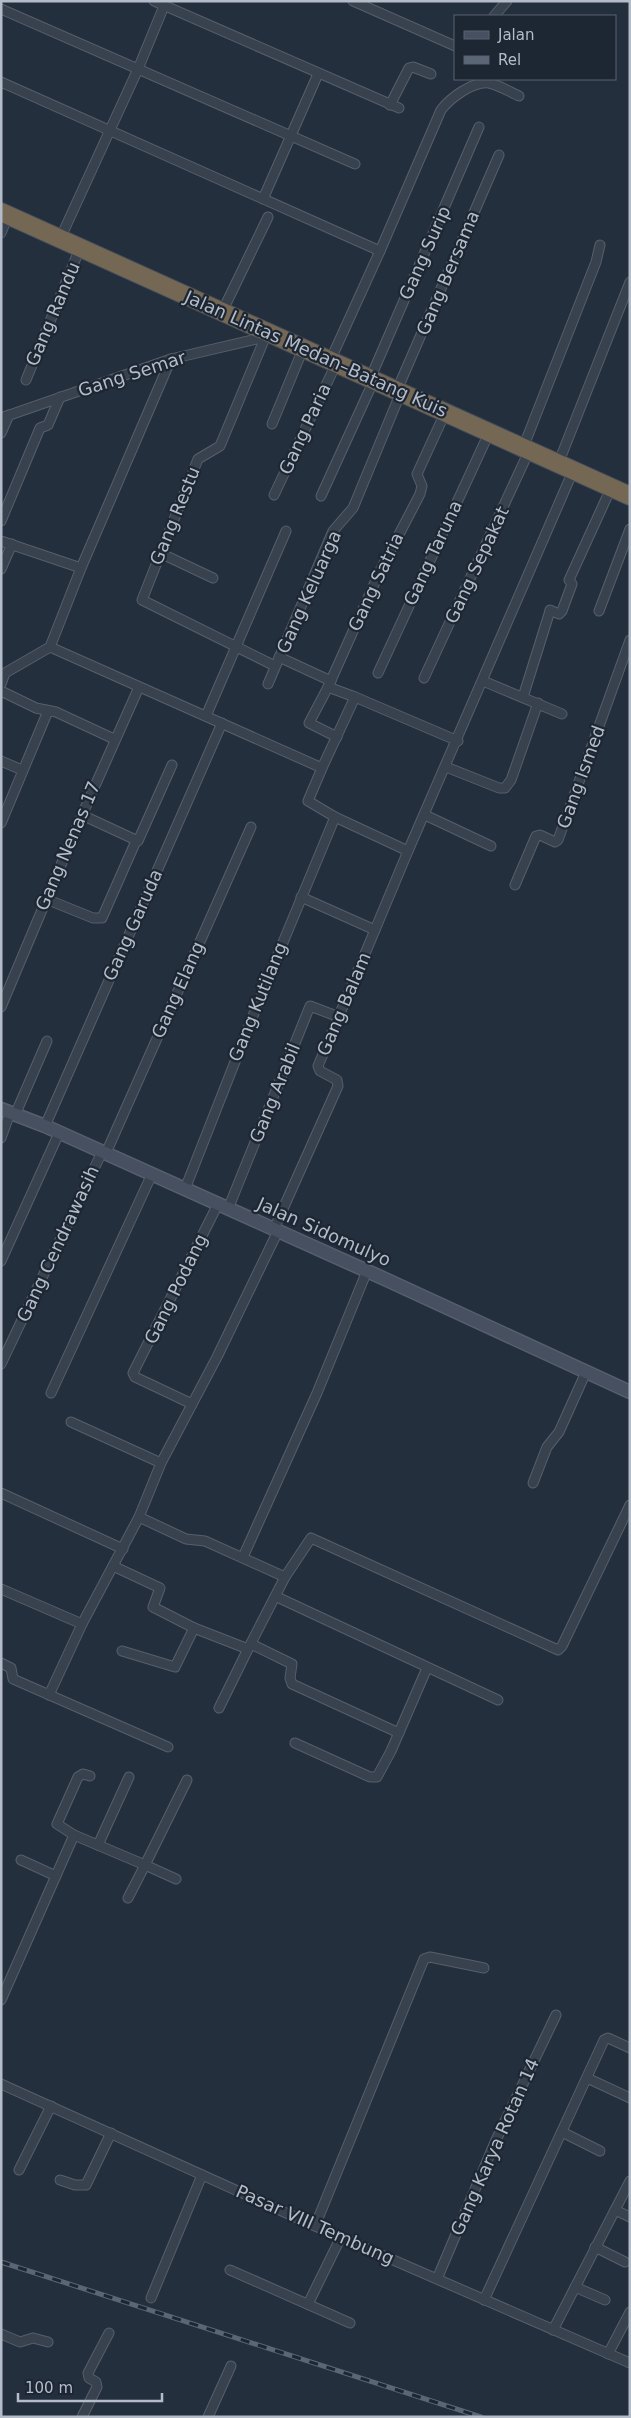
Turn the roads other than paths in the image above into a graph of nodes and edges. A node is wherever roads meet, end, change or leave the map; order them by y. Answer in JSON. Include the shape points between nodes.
{"nodes":[{"id":1,"x":154,"y":1,"type":"edge"},
{"id":2,"x":353,"y":1,"type":"edge"},
{"id":3,"x":507,"y":1,"type":"edge"},
{"id":4,"x":164,"y":6,"type":"junction"},
{"id":5,"x":1,"y":9,"type":"edge"},
{"id":6,"x":495,"y":15,"type":"edge"},
{"id":7,"x":454,"y":46,"type":"edge"},
{"id":8,"x":138,"y":69,"type":"junction"},
{"id":9,"x":318,"y":74,"type":"junction"},
{"id":10,"x":431,"y":74,"type":"dead end"},
{"id":11,"x":1,"y":82,"type":"edge"},
{"id":12,"x":519,"y":96,"type":"dead end"},
{"id":13,"x":479,"y":127,"type":"dead end"},
{"id":14,"x":109,"y":130,"type":"junction"},
{"id":15,"x":289,"y":136,"type":"junction"},
{"id":16,"x":498,"y":155,"type":"dead end"},
{"id":17,"x":355,"y":164,"type":"dead end"},
{"id":18,"x":263,"y":199,"type":"junction"},
{"id":19,"x":5,"y":214,"type":"edge"},
{"id":20,"x":268,"y":217,"type":"dead end"},
{"id":21,"x":1,"y":233,"type":"edge"},
{"id":22,"x":60,"y":239,"type":"junction"},
{"id":23,"x":600,"y":245,"type":"dead end"},
{"id":24,"x":80,"y":248,"type":"junction"},
{"id":25,"x":380,"y":251,"type":"junction"},
{"id":26,"x":630,"y":282,"type":"edge"},
{"id":27,"x":225,"y":314,"type":"junction"},
{"id":28,"x":264,"y":333,"type":"junction"},
{"id":29,"x":303,"y":349,"type":"junction"},
{"id":30,"x":171,"y":359,"type":"junction"},
{"id":31,"x":333,"y":362,"type":"junction"},
{"id":32,"x":372,"y":379,"type":"junction"},
{"id":33,"x":26,"y":380,"type":"dead end"},
{"id":34,"x":399,"y":391,"type":"junction"},
{"id":35,"x":60,"y":397,"type":"junction"},
{"id":36,"x":445,"y":412,"type":"junction"},
{"id":37,"x":5,"y":417,"type":"edge"},
{"id":38,"x":272,"y":424,"type":"dead end"},
{"id":39,"x":1,"y":433,"type":"edge"},
{"id":40,"x":489,"y":433,"type":"junction"},
{"id":41,"x":526,"y":450,"type":"junction"},
{"id":42,"x":565,"y":467,"type":"junction"},
{"id":43,"x":611,"y":488,"type":"junction"},
{"id":44,"x":274,"y":495,"type":"dead end"},
{"id":45,"x":321,"y":496,"type":"dead end"},
{"id":46,"x":630,"y":496,"type":"edge"},
{"id":47,"x":1,"y":521,"type":"edge"},
{"id":48,"x":630,"y":529,"type":"edge"},
{"id":49,"x":286,"y":532,"type":"dead end"},
{"id":50,"x":1,"y":541,"type":"edge"},
{"id":51,"x":12,"y":544,"type":"junction"},
{"id":52,"x":160,"y":553,"type":"junction"},
{"id":53,"x":81,"y":568,"type":"junction"},
{"id":54,"x":1,"y":569,"type":"edge"},
{"id":55,"x":213,"y":578,"type":"dead end"},
{"id":56,"x":599,"y":611,"type":"dead end"},
{"id":57,"x":630,"y":640,"type":"edge"},
{"id":58,"x":50,"y":647,"type":"junction"},
{"id":59,"x":235,"y":647,"type":"junction"},
{"id":60,"x":277,"y":662,"type":"junction"},
{"id":61,"x":3,"y":672,"type":"edge"},
{"id":62,"x":378,"y":672,"type":"dead end"},
{"id":63,"x":424,"y":678,"type":"dead end"},
{"id":64,"x":483,"y":680,"type":"junction"},
{"id":65,"x":1,"y":684,"type":"edge"},
{"id":66,"x":268,"y":684,"type":"dead end"},
{"id":67,"x":330,"y":684,"type":"junction"},
{"id":68,"x":139,"y":687,"type":"junction"},
{"id":69,"x":1,"y":691,"type":"edge"},
{"id":70,"x":355,"y":697,"type":"junction"},
{"id":71,"x":522,"y":697,"type":"junction"},
{"id":72,"x":538,"y":703,"type":"junction"},
{"id":73,"x":48,"y":711,"type":"junction"},
{"id":74,"x":562,"y":714,"type":"dead end"},
{"id":75,"x":206,"y":716,"type":"junction"},
{"id":76,"x":222,"y":723,"type":"junction"},
{"id":77,"x":336,"y":737,"type":"junction"},
{"id":78,"x":114,"y":739,"type":"junction"},
{"id":79,"x":458,"y":741,"type":"junction"},
{"id":80,"x":1,"y":761,"type":"edge"},
{"id":81,"x":172,"y":765,"type":"dead end"},
{"id":82,"x":446,"y":767,"type":"junction"},
{"id":83,"x":322,"y":768,"type":"junction"},
{"id":84,"x":22,"y":770,"type":"junction"},
{"id":85,"x":82,"y":815,"type":"junction"},
{"id":86,"x":424,"y":815,"type":"junction"},
{"id":87,"x":335,"y":817,"type":"junction"},
{"id":88,"x":1,"y":823,"type":"edge"},
{"id":89,"x":250,"y":827,"type":"dead end"},
{"id":90,"x":136,"y":841,"type":"junction"},
{"id":91,"x":491,"y":846,"type":"dead end"},
{"id":92,"x":408,"y":851,"type":"junction"},
{"id":93,"x":515,"y":885,"type":"dead end"},
{"id":94,"x":301,"y":897,"type":"junction"},
{"id":95,"x":46,"y":899,"type":"junction"},
{"id":96,"x":375,"y":930,"type":"junction"},
{"id":97,"x":1,"y":1007,"type":"edge"},
{"id":98,"x":339,"y":1017,"type":"junction"},
{"id":99,"x":47,"y":1041,"type":"dead end"},
{"id":100,"x":9,"y":1112,"type":"edge"},
{"id":101,"x":45,"y":1126,"type":"junction"},
{"id":102,"x":59,"y":1132,"type":"junction"},
{"id":103,"x":1,"y":1138,"type":"edge"},
{"id":104,"x":104,"y":1152,"type":"junction"},
{"id":105,"x":152,"y":1174,"type":"junction"},
{"id":106,"x":185,"y":1188,"type":"junction"},
{"id":107,"x":223,"y":1206,"type":"junction"},
{"id":108,"x":276,"y":1230,"type":"junction"},
{"id":109,"x":1,"y":1262,"type":"edge"},
{"id":110,"x":367,"y":1270,"type":"junction"},
{"id":111,"x":1,"y":1364,"type":"edge"},
{"id":112,"x":586,"y":1372,"type":"junction"},
{"id":113,"x":630,"y":1392,"type":"edge"},
{"id":114,"x":51,"y":1393,"type":"dead end"},
{"id":115,"x":192,"y":1404,"type":"junction"},
{"id":116,"x":71,"y":1422,"type":"dead end"},
{"id":117,"x":161,"y":1463,"type":"junction"},
{"id":118,"x":533,"y":1483,"type":"dead end"},
{"id":119,"x":1,"y":1493,"type":"edge"},
{"id":120,"x":630,"y":1505,"type":"edge"},
{"id":121,"x":139,"y":1517,"type":"junction"},
{"id":122,"x":122,"y":1549,"type":"junction"},
{"id":123,"x":243,"y":1558,"type":"junction"},
{"id":124,"x":113,"y":1566,"type":"junction"},
{"id":125,"x":285,"y":1577,"type":"junction"},
{"id":126,"x":1,"y":1589,"type":"edge"},
{"id":127,"x":277,"y":1597,"type":"junction"},
{"id":128,"x":82,"y":1624,"type":"junction"},
{"id":129,"x":194,"y":1628,"type":"junction"},
{"id":130,"x":249,"y":1647,"type":"junction"},
{"id":131,"x":122,"y":1651,"type":"dead end"},
{"id":132,"x":1,"y":1664,"type":"edge"},
{"id":133,"x":427,"y":1668,"type":"junction"},
{"id":134,"x":49,"y":1695,"type":"junction"},
{"id":135,"x":498,"y":1700,"type":"dead end"},
{"id":136,"x":219,"y":1708,"type":"dead end"},
{"id":137,"x":399,"y":1733,"type":"junction"},
{"id":138,"x":295,"y":1743,"type":"dead end"},
{"id":139,"x":168,"y":1747,"type":"dead end"},
{"id":140,"x":90,"y":1776,"type":"dead end"},
{"id":141,"x":129,"y":1778,"type":"dead end"},
{"id":142,"x":187,"y":1780,"type":"dead end"},
{"id":143,"x":74,"y":1835,"type":"junction"},
{"id":144,"x":98,"y":1844,"type":"junction"},
{"id":145,"x":21,"y":1860,"type":"dead end"},
{"id":146,"x":145,"y":1865,"type":"junction"},
{"id":147,"x":56,"y":1876,"type":"junction"},
{"id":148,"x":176,"y":1879,"type":"dead end"},
{"id":149,"x":128,"y":1898,"type":"dead end"},
{"id":150,"x":484,"y":1968,"type":"dead end"},
{"id":151,"x":1,"y":2000,"type":"edge"},
{"id":152,"x":556,"y":2016,"type":"dead end"},
{"id":153,"x":630,"y":2048,"type":"edge"},
{"id":154,"x":587,"y":2078,"type":"junction"},
{"id":155,"x":1,"y":2084,"type":"edge"},
{"id":156,"x":630,"y":2098,"type":"edge"},
{"id":157,"x":51,"y":2106,"type":"junction"},
{"id":158,"x":562,"y":2132,"type":"junction"},
{"id":159,"x":111,"y":2133,"type":"junction"},
{"id":160,"x":600,"y":2151,"type":"dead end"},
{"id":161,"x":19,"y":2170,"type":"dead end"},
{"id":162,"x":202,"y":2175,"type":"junction"},
{"id":163,"x":60,"y":2180,"type":"dead end"},
{"id":164,"x":630,"y":2181,"type":"edge"},
{"id":165,"x":615,"y":2210,"type":"junction"},
{"id":166,"x":630,"y":2217,"type":"edge"},
{"id":167,"x":315,"y":2226,"type":"junction"},
{"id":168,"x":341,"y":2237,"type":"junction"},
{"id":169,"x":595,"y":2247,"type":"junction"},
{"id":170,"x":625,"y":2262,"type":"dead end"},
{"id":171,"x":230,"y":2270,"type":"dead end"},
{"id":172,"x":437,"y":2279,"type":"junction"},
{"id":173,"x":575,"y":2287,"type":"junction"},
{"id":174,"x":151,"y":2298,"type":"dead end"},
{"id":175,"x":484,"y":2300,"type":"junction"},
{"id":176,"x":605,"y":2300,"type":"dead end"},
{"id":177,"x":308,"y":2304,"type":"junction"},
{"id":178,"x":630,"y":2312,"type":"edge"},
{"id":179,"x":350,"y":2323,"type":"dead end"},
{"id":180,"x":553,"y":2330,"type":"junction"},
{"id":181,"x":109,"y":2333,"type":"dead end"},
{"id":182,"x":1,"y":2334,"type":"edge"},
{"id":183,"x":48,"y":2342,"type":"dead end"},
{"id":184,"x":608,"y":2354,"type":"junction"},
{"id":185,"x":630,"y":2363,"type":"edge"},
{"id":186,"x":231,"y":2366,"type":"dead end"},
{"id":187,"x":82,"y":2417,"type":"edge"},
{"id":188,"x":208,"y":2417,"type":"edge"}],
"edges":[{"from":1,"to":4,"type":"street"},
{"from":2,"to":7,"type":"street"},
{"from":3,"to":6,"type":"street"},
{"from":4,"to":8,"type":"street"},
{"from":4,"to":9,"type":"street"},
{"from":5,"to":8,"type":"street"},
{"from":8,"to":14,"type":"street"},
{"from":8,"to":15,"type":"street"},
{"from":9,"to":10,"type":"street","via":[[394,107],[409,68],[413,66]]},
{"from":9,"to":15,"type":"street"},
{"from":11,"to":14,"type":"street"},
{"from":12,"to":25,"type":"street","name":"Gang Paria","via":[[496,85],[481,83],[446,104],[424,146]]},
{"from":13,"to":32,"type":"street","name":"Gang Surip"},
{"from":14,"to":18,"type":"street"},
{"from":14,"to":22,"type":"street"},
{"from":15,"to":17,"type":"street"},
{"from":15,"to":18,"type":"street"},
{"from":16,"to":34,"type":"street","name":"Gang Bersama"},
{"from":18,"to":25,"type":"street"},
{"from":19,"to":21,"type":"street"},
{"from":19,"to":22,"type":"highway","name":"Jalan Lintas Medan–Batang Kuis"},
{"from":20,"to":27,"type":"street"},
{"from":22,"to":24,"type":"highway","name":"Jalan Lintas Medan–Batang Kuis"},
{"from":23,"to":41,"type":"street","name":"Gang Sepakat"},
{"from":24,"to":27,"type":"highway","name":"Jalan Lintas Medan–Batang Kuis"},
{"from":24,"to":33,"type":"street","name":"Gang Randu"},
{"from":25,"to":31,"type":"street","name":"Gang Paria"},
{"from":26,"to":42,"type":"street","name":"Gang Balam"},
{"from":27,"to":28,"type":"highway","name":"Jalan Lintas Medan–Batang Kuis"},
{"from":28,"to":29,"type":"highway","name":"Jalan Lintas Medan–Batang Kuis"},
{"from":28,"to":30,"type":"street","name":"Gang Semar"},
{"from":28,"to":52,"type":"street","name":"Gang Restu","via":[[220,446],[198,459]]},
{"from":29,"to":31,"type":"highway","name":"Jalan Lintas Medan–Batang Kuis"},
{"from":29,"to":38,"type":"street"},
{"from":30,"to":35,"type":"street","name":"Gang Semar"},
{"from":30,"to":53,"type":"street"},
{"from":31,"to":32,"type":"highway","name":"Jalan Lintas Medan–Batang Kuis"},
{"from":31,"to":44,"type":"street","name":"Gang Paria"},
{"from":32,"to":34,"type":"highway","name":"Jalan Lintas Medan–Batang Kuis"},
{"from":32,"to":45,"type":"street","name":"Gang Surip"},
{"from":34,"to":36,"type":"highway","name":"Jalan Lintas Medan–Batang Kuis"},
{"from":34,"to":60,"type":"street","name":"Gang Keluarga","via":[[353,508],[333,531]]},
{"from":35,"to":37,"type":"street","name":"Gang Semar"},
{"from":35,"to":47,"type":"street","via":[[48,424],[40,428]]},
{"from":36,"to":40,"type":"highway","name":"Jalan Lintas Medan–Batang Kuis"},
{"from":36,"to":67,"type":"street","name":"Gang Satria","via":[[417,474],[422,486],[420,494],[381,570]]},
{"from":37,"to":39,"type":"street"},
{"from":40,"to":41,"type":"highway","name":"Jalan Lintas Medan–Batang Kuis"},
{"from":40,"to":62,"type":"street","name":"Gang Taruna"},
{"from":41,"to":42,"type":"highway","name":"Jalan Lintas Medan–Batang Kuis"},
{"from":41,"to":63,"type":"street","name":"Gang Sepakat"},
{"from":42,"to":43,"type":"highway","name":"Jalan Lintas Medan–Batang Kuis"},
{"from":42,"to":64,"type":"street","name":"Gang Balam"},
{"from":43,"to":46,"type":"highway","name":"Jalan Lintas Medan–Batang Kuis"},
{"from":43,"to":71,"type":"street","via":[[569,580],[571,590],[562,612],[550,610]]},
{"from":48,"to":56,"type":"street"},
{"from":49,"to":59,"type":"street"},
{"from":50,"to":51,"type":"street"},
{"from":51,"to":53,"type":"street"},
{"from":51,"to":54,"type":"street"},
{"from":52,"to":55,"type":"street"},
{"from":52,"to":59,"type":"street","name":"Gang Restu","via":[[142,601]]},
{"from":53,"to":58,"type":"street"},
{"from":57,"to":93,"type":"street","name":"Gang Ismed","via":[[558,840],[555,842],[536,836]]},
{"from":58,"to":61,"type":"street"},
{"from":58,"to":68,"type":"street"},
{"from":59,"to":60,"type":"street"},
{"from":59,"to":75,"type":"street"},
{"from":60,"to":66,"type":"street","name":"Gang Keluarga"},
{"from":60,"to":67,"type":"street"},
{"from":61,"to":65,"type":"street"},
{"from":64,"to":71,"type":"street"},
{"from":64,"to":79,"type":"street","name":"Gang Balam"},
{"from":67,"to":70,"type":"street"},
{"from":67,"to":77,"type":"street","name":"Gang Satria","via":[[309,723]]},
{"from":68,"to":75,"type":"street"},
{"from":68,"to":78,"type":"street","name":"Gang Nenas 17"},
{"from":69,"to":73,"type":"street"},
{"from":70,"to":77,"type":"street"},
{"from":70,"to":79,"type":"street"},
{"from":71,"to":72,"type":"street"},
{"from":72,"to":74,"type":"street"},
{"from":72,"to":82,"type":"street","via":[[511,780],[505,788]]},
{"from":73,"to":78,"type":"street"},
{"from":73,"to":84,"type":"street"},
{"from":75,"to":76,"type":"street"},
{"from":76,"to":83,"type":"street"},
{"from":76,"to":101,"type":"street","name":"Gang Garuda"},
{"from":77,"to":83,"type":"street"},
{"from":78,"to":85,"type":"street","name":"Gang Nenas 17"},
{"from":79,"to":82,"type":"street","name":"Gang Balam"},
{"from":80,"to":84,"type":"street"},
{"from":81,"to":90,"type":"street"},
{"from":82,"to":86,"type":"street","name":"Gang Balam"},
{"from":83,"to":87,"type":"street","via":[[307,801]]},
{"from":84,"to":88,"type":"street"},
{"from":85,"to":90,"type":"street"},
{"from":85,"to":95,"type":"street","name":"Gang Nenas 17"},
{"from":86,"to":91,"type":"street"},
{"from":86,"to":92,"type":"street","name":"Gang Balam"},
{"from":87,"to":92,"type":"street"},
{"from":87,"to":94,"type":"street","name":"Gang Kutilang"},
{"from":89,"to":104,"type":"street","name":"Gang Elang"},
{"from":90,"to":95,"type":"street","via":[[102,918],[93,918]]},
{"from":92,"to":96,"type":"street","name":"Gang Balam"},
{"from":94,"to":96,"type":"street"},
{"from":94,"to":106,"type":"street","name":"Gang Kutilang"},
{"from":95,"to":97,"type":"street","name":"Gang Nenas 17"},
{"from":96,"to":98,"type":"street","name":"Gang Balam"},
{"from":98,"to":107,"type":"street","name":"Gang Arabil","via":[[310,1006]]},
{"from":98,"to":108,"type":"street","name":"Gang Balam","via":[[318,1069],[337,1080],[338,1086]]},
{"from":99,"to":100,"type":"street"},
{"from":100,"to":101,"type":"street","name":"Jalan Sidomulyo"},
{"from":100,"to":103,"type":"street"},
{"from":101,"to":102,"type":"street","name":"Jalan Sidomulyo"},
{"from":102,"to":104,"type":"street","name":"Jalan Sidomulyo"},
{"from":102,"to":109,"type":"street"},
{"from":104,"to":105,"type":"street","name":"Jalan Sidomulyo"},
{"from":104,"to":111,"type":"street","name":"Gang Cendrawasih"},
{"from":105,"to":106,"type":"street","name":"Jalan Sidomulyo"},
{"from":105,"to":114,"type":"street"},
{"from":106,"to":107,"type":"street","name":"Jalan Sidomulyo"},
{"from":107,"to":108,"type":"street","name":"Jalan Sidomulyo"},
{"from":107,"to":115,"type":"street","name":"Gang Podang","via":[[133,1373],[135,1377]]},
{"from":108,"to":110,"type":"street","name":"Jalan Sidomulyo"},
{"from":108,"to":115,"type":"street"},
{"from":110,"to":112,"type":"street","name":"Jalan Sidomulyo"},
{"from":110,"to":123,"type":"street","via":[[317,1393]]},
{"from":112,"to":113,"type":"street","name":"Jalan Sidomulyo"},
{"from":112,"to":118,"type":"street","via":[[559,1432],[547,1447]]},
{"from":115,"to":117,"type":"street"},
{"from":116,"to":117,"type":"street"},
{"from":117,"to":121,"type":"street"},
{"from":119,"to":122,"type":"street"},
{"from":120,"to":125,"type":"street","via":[[558,1650],[312,1538]]},
{"from":121,"to":122,"type":"street"},
{"from":121,"to":123,"type":"street","via":[[186,1539],[205,1541]]},
{"from":122,"to":124,"type":"street"},
{"from":123,"to":125,"type":"street"},
{"from":124,"to":128,"type":"street"},
{"from":124,"to":129,"type":"street","via":[[160,1588],[153,1607]]},
{"from":125,"to":127,"type":"street"},
{"from":126,"to":128,"type":"street"},
{"from":127,"to":130,"type":"street"},
{"from":127,"to":133,"type":"street"},
{"from":128,"to":134,"type":"street"},
{"from":129,"to":130,"type":"street"},
{"from":129,"to":131,"type":"street","via":[[174,1667]]},
{"from":130,"to":136,"type":"street"},
{"from":130,"to":137,"type":"street","via":[[292,1664],[292,1684]]},
{"from":132,"to":134,"type":"street","via":[[11,1668],[14,1679]]},
{"from":133,"to":135,"type":"street"},
{"from":133,"to":137,"type":"street"},
{"from":134,"to":139,"type":"street"},
{"from":137,"to":138,"type":"street","via":[[374,1778]]},
{"from":140,"to":143,"type":"street","via":[[78,1776],[57,1822],[60,1828]]},
{"from":141,"to":144,"type":"street"},
{"from":142,"to":146,"type":"street"},
{"from":143,"to":144,"type":"street"},
{"from":143,"to":147,"type":"street"},
{"from":144,"to":146,"type":"street"},
{"from":145,"to":147,"type":"street"},
{"from":146,"to":148,"type":"street"},
{"from":146,"to":149,"type":"street"},
{"from":147,"to":151,"type":"street"},
{"from":150,"to":167,"type":"street","via":[[430,1957],[424,1959]]},
{"from":152,"to":172,"type":"street","name":"Gang Karya Rotan 14","via":[[496,2140]]},
{"from":153,"to":154,"type":"street","via":[[605,2039]]},
{"from":154,"to":156,"type":"street"},
{"from":154,"to":158,"type":"street"},
{"from":155,"to":157,"type":"street","name":"Pasar VIII Tembung"},
{"from":157,"to":159,"type":"street","name":"Pasar VIII Tembung"},
{"from":157,"to":161,"type":"street"},
{"from":158,"to":160,"type":"street"},
{"from":158,"to":175,"type":"street"},
{"from":159,"to":162,"type":"street","name":"Pasar VIII Tembung"},
{"from":159,"to":163,"type":"street","via":[[86,2185]]},
{"from":162,"to":167,"type":"street","name":"Pasar VIII Tembung"},
{"from":162,"to":174,"type":"street"},
{"from":164,"to":165,"type":"street"},
{"from":165,"to":166,"type":"street"},
{"from":165,"to":169,"type":"street"},
{"from":167,"to":168,"type":"street","name":"Pasar VIII Tembung"},
{"from":168,"to":172,"type":"street","name":"Pasar VIII Tembung"},
{"from":168,"to":177,"type":"street"},
{"from":169,"to":170,"type":"street"},
{"from":169,"to":173,"type":"street"},
{"from":171,"to":177,"type":"street"},
{"from":172,"to":175,"type":"street","name":"Pasar VIII Tembung"},
{"from":173,"to":176,"type":"street"},
{"from":173,"to":180,"type":"street"},
{"from":175,"to":180,"type":"street","name":"Pasar VIII Tembung"},
{"from":177,"to":179,"type":"street"},
{"from":178,"to":184,"type":"street"},
{"from":180,"to":184,"type":"street","name":"Pasar VIII Tembung"},
{"from":181,"to":187,"type":"street","via":[[88,2373],[97,2384]]},
{"from":182,"to":183,"type":"street","via":[[20,2342],[34,2338]]},
{"from":184,"to":185,"type":"street","name":"Pasar VIII Tembung"},
{"from":186,"to":188,"type":"street"}]}
